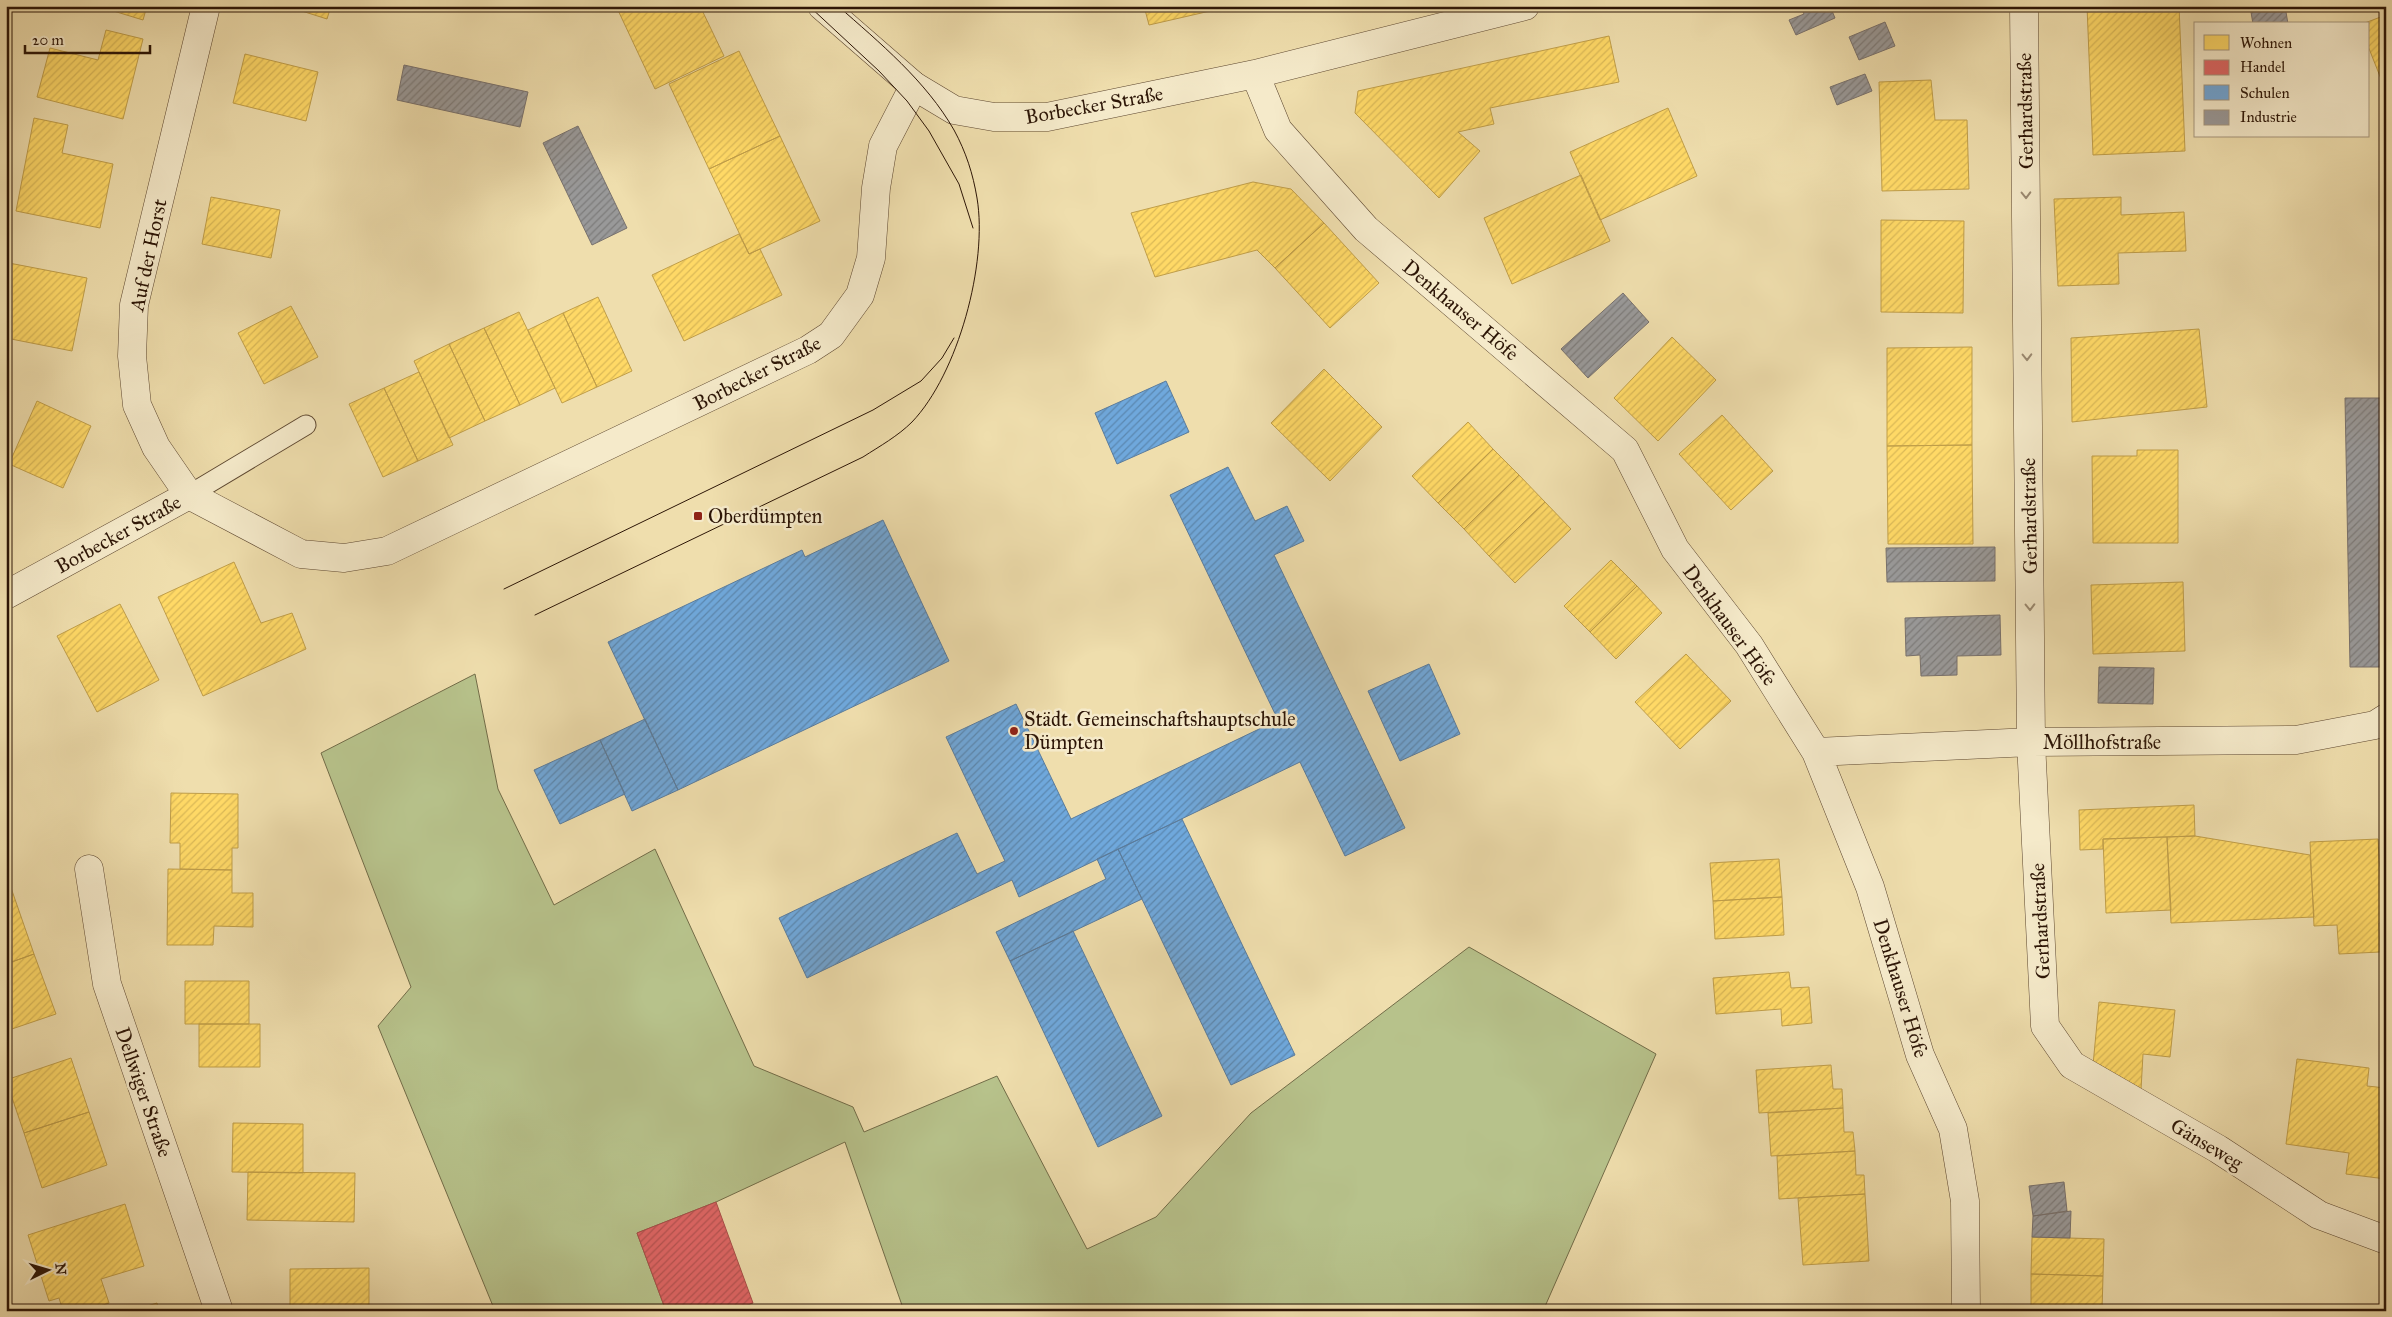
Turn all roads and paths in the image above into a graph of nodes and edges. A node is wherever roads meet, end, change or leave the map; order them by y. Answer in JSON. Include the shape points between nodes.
{"nodes":[{"id":1,"x":206,"y":6,"type":"edge"},
{"id":2,"x":822,"y":6,"type":"edge"},
{"id":3,"x":1525,"y":6,"type":"edge"},
{"id":4,"x":2024,"y":6,"type":"edge"},
{"id":5,"x":1255,"y":74,"type":"junction"},
{"id":6,"x":914,"y":86,"type":"junction"},
{"id":7,"x":306,"y":425,"type":"dead end"},
{"id":8,"x":189,"y":495,"type":"junction"},
{"id":9,"x":6,"y":595,"type":"edge"},
{"id":10,"x":2386,"y":718,"type":"edge"},
{"id":11,"x":2031,"y":742,"type":"junction"},
{"id":12,"x":1816,"y":752,"type":"junction"},
{"id":13,"x":89,"y":869,"type":"dead end"},
{"id":14,"x":2045,"y":1026,"type":"joint"},
{"id":15,"x":2386,"y":1240,"type":"edge"},
{"id":16,"x":220,"y":1311,"type":"edge"},
{"id":17,"x":1966,"y":1311,"type":"edge"}],
"edges":[{"from":1,"to":8,"type":"street","name":"Auf der Horst","via":[[134,305],[132,356],[137,405],[156,447]]},
{"from":2,"to":6,"type":"street"},
{"from":3,"to":5,"type":"street","name":"Borbecker Straße"},
{"from":4,"to":11,"type":"street","name":"Gerhardstraße","one_way":true},
{"from":5,"to":6,"type":"street","name":"Borbecker Straße","via":[[1070,113],[1016,118],[954,110]]},
{"from":5,"to":12,"type":"street","name":"Denkhauser Höfe","via":[[1278,130],[1366,229],[1625,450],[1675,549],[1749,645]]},
{"from":6,"to":8,"type":"street","name":"Borbecker Straße","via":[[883,146],[871,258],[860,295],[831,335],[808,350],[387,551],[344,558],[301,554]]},
{"from":7,"to":8,"type":"lane"},
{"from":8,"to":9,"type":"street","name":"Borbecker Straße"},
{"from":10,"to":11,"type":"street","name":"Möllhofstraße","via":[[2375,725],[2296,740]]},
{"from":11,"to":12,"type":"street","name":"Möllhofstraße"},
{"from":11,"to":14,"type":"street","name":"Gerhardstraße"},
{"from":12,"to":17,"type":"street","name":"Denkhauser Höfe","via":[[1870,887],[1920,1055],[1953,1129],[1965,1202]]},
{"from":13,"to":16,"type":"street","name":"Dellwiger Straße","via":[[107,984]]},
{"from":14,"to":15,"type":"street","name":"Gänseweg","via":[[2072,1065],[2218,1148],[2320,1215]]}]}
